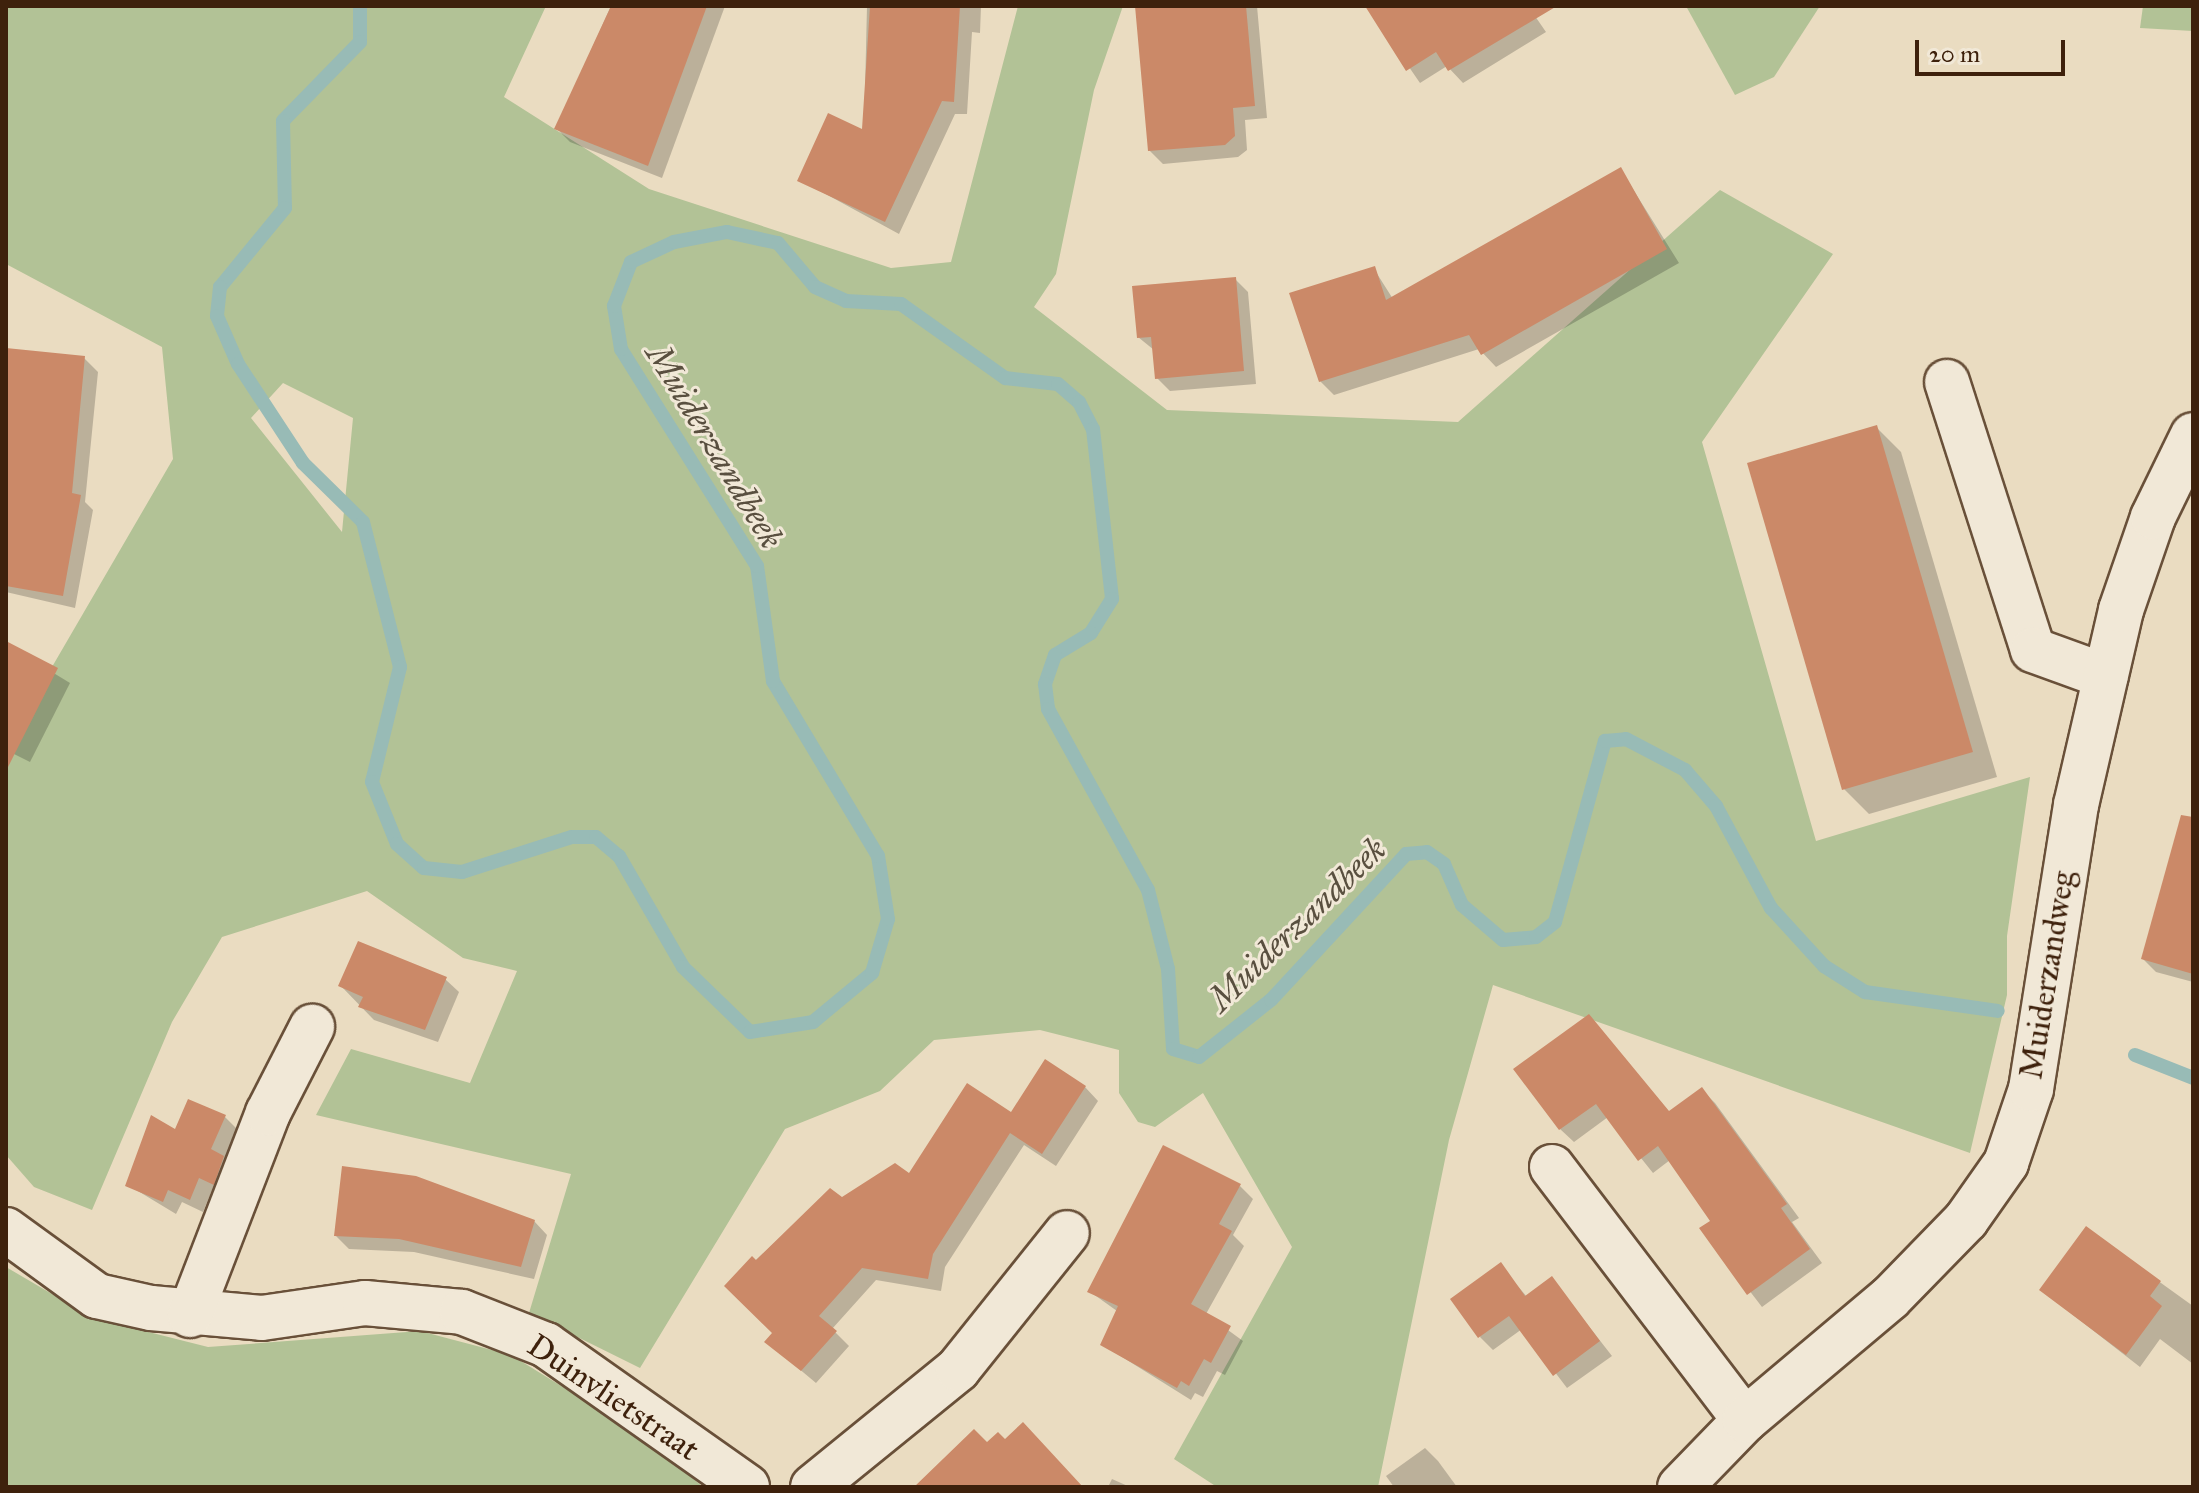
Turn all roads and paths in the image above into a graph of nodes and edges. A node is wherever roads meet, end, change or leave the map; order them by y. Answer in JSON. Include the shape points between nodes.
{"nodes":[{"id":1,"x":1947,"y":382,"type":"dead end"},
{"id":2,"x":2193,"y":435,"type":"edge"},
{"id":3,"x":2105,"y":676,"type":"junction"},
{"id":4,"x":312,"y":1027,"type":"dead end"},
{"id":5,"x":1552,"y":1167,"type":"dead end"},
{"id":6,"x":6,"y":1230,"type":"edge"},
{"id":7,"x":1067,"y":1233,"type":"dead end"},
{"id":8,"x":190,"y":1315,"type":"junction"},
{"id":9,"x":1745,"y":1420,"type":"junction"},
{"id":10,"x":747,"y":1487,"type":"edge"},
{"id":11,"x":813,"y":1487,"type":"edge"},
{"id":12,"x":1680,"y":1487,"type":"edge"}],
"edges":[{"from":1,"to":3,"type":"street","via":[[2033,650]]},
{"from":2,"to":3,"type":"street","name":"Muiderzandweg","via":[[2153,517]]},
{"from":3,"to":9,"type":"street","name":"Muiderzandweg","via":[[2031,1089],[2006,1163],[1966,1220],[1890,1298]]},
{"from":4,"to":8,"type":"street","via":[[268,1113]]},
{"from":5,"to":9,"type":"street"},
{"from":6,"to":8,"type":"street","name":"Duinvlietstraat","via":[[97,1296]]},
{"from":7,"to":11,"type":"street","via":[[958,1369]]},
{"from":8,"to":10,"type":"street","name":"Duinvlietstraat","via":[[262,1318],[365,1303],[462,1312],[546,1345]]},
{"from":9,"to":12,"type":"street","name":"Muiderzandweg"}]}
